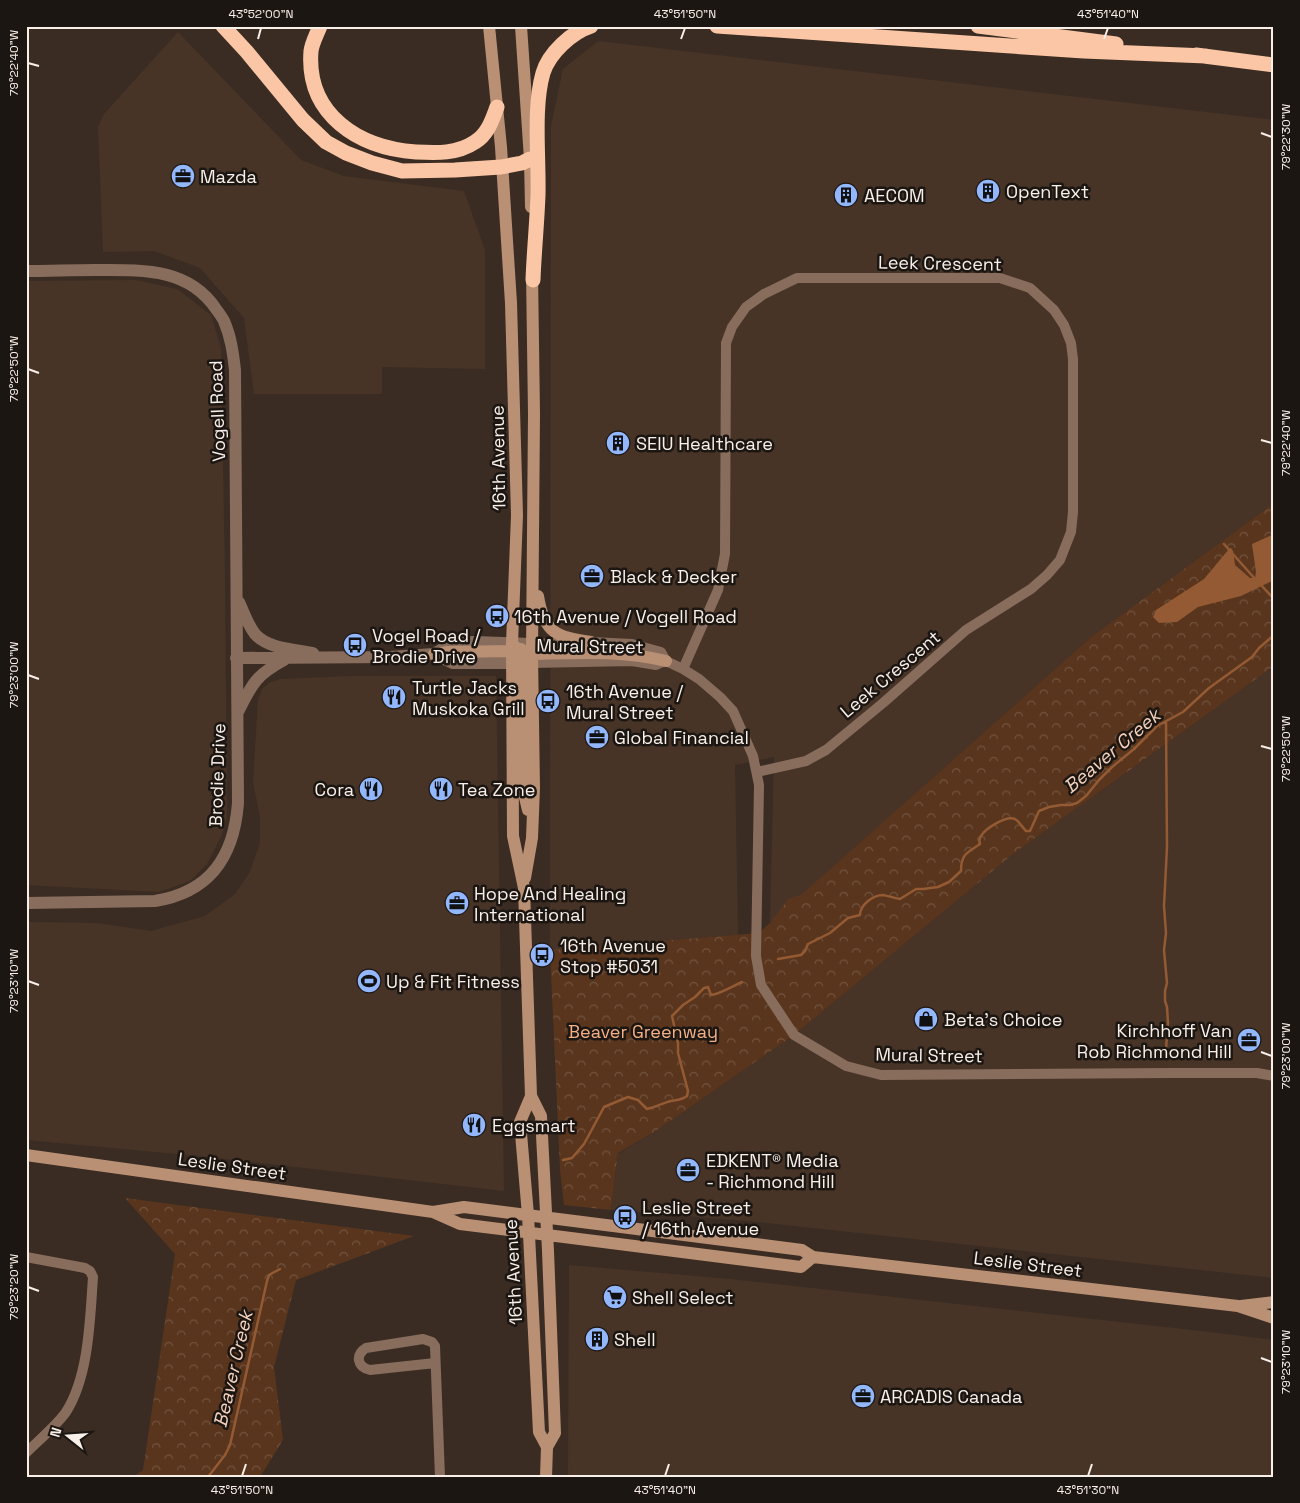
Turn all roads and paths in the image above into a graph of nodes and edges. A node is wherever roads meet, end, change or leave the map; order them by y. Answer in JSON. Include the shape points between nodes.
{"nodes":[{"id":1,"x":223,"y":26,"type":"edge"},
{"id":2,"x":320,"y":26,"type":"edge"},
{"id":3,"x":489,"y":26,"type":"edge"},
{"id":4,"x":521,"y":26,"type":"edge"},
{"id":5,"x":591,"y":26,"type":"edge"},
{"id":6,"x":716,"y":26,"type":"edge"},
{"id":7,"x":978,"y":26,"type":"edge"},
{"id":8,"x":1206,"y":56,"type":"junction"},
{"id":9,"x":1274,"y":65,"type":"edge"},
{"id":10,"x":497,"y":107,"type":"junction"},
{"id":11,"x":530,"y":159,"type":"junction"},
{"id":12,"x":501,"y":167,"type":"junction"},
{"id":13,"x":26,"y":271,"type":"edge"},
{"id":14,"x":533,"y":280,"type":"junction"},
{"id":15,"x":533,"y":565,"type":"junction"},
{"id":16,"x":237,"y":598,"type":"junction"},
{"id":17,"x":592,"y":642,"type":"junction"},
{"id":18,"x":434,"y":654,"type":"junction"},
{"id":19,"x":522,"y":654,"type":"junction"},
{"id":20,"x":236,"y":658,"type":"junction"},
{"id":21,"x":287,"y":658,"type":"junction"},
{"id":22,"x":338,"y":658,"type":"junction"},
{"id":23,"x":666,"y":661,"type":"junction"},
{"id":24,"x":683,"y":669,"type":"junction"},
{"id":25,"x":237,"y":715,"type":"junction"},
{"id":26,"x":757,"y":772,"type":"junction"},
{"id":27,"x":524,"y":888,"type":"junction"},
{"id":28,"x":26,"y":903,"type":"edge"},
{"id":29,"x":1274,"y":1067,"type":"edge"},
{"id":30,"x":1257,"y":1073,"type":"junction"},
{"id":31,"x":1274,"y":1076,"type":"edge"},
{"id":32,"x":530,"y":1096,"type":"junction"},
{"id":33,"x":26,"y":1155,"type":"edge"},
{"id":34,"x":433,"y":1212,"type":"junction"},
{"id":35,"x":528,"y":1215,"type":"junction"},
{"id":36,"x":546,"y":1217,"type":"junction"},
{"id":37,"x":529,"y":1231,"type":"junction"},
{"id":38,"x":548,"y":1234,"type":"junction"},
{"id":39,"x":26,"y":1257,"type":"edge"},
{"id":40,"x":813,"y":1257,"type":"junction"},
{"id":41,"x":1274,"y":1302,"type":"edge"},
{"id":42,"x":1238,"y":1306,"type":"junction"},
{"id":43,"x":1274,"y":1318,"type":"edge"},
{"id":44,"x":435,"y":1363,"type":"junction"},
{"id":45,"x":547,"y":1447,"type":"junction"},
{"id":46,"x":26,"y":1453,"type":"edge"},
{"id":47,"x":440,"y":1477,"type":"edge"},
{"id":48,"x":546,"y":1477,"type":"edge"}],
"edges":[{"from":1,"to":12,"type":"highway","via":[[303,120],[326,142],[346,153],[402,171]]},
{"from":2,"to":10,"type":"highway","via":[[311,50],[312,78],[320,100],[334,119],[357,137],[393,149],[454,152],[476,142],[488,130]]},
{"from":3,"to":10,"type":"main road","name":"16th Avenue"},
{"from":4,"to":11,"type":"main road","name":"16th Avenue"},
{"from":5,"to":14,"type":"highway","via":[[565,41],[554,54],[544,71],[540,88]]},
{"from":6,"to":8,"type":"highway"},
{"from":7,"to":8,"type":"highway"},
{"from":8,"to":9,"type":"highway"},
{"from":10,"to":12,"type":"main road","name":"16th Avenue"},
{"from":11,"to":12,"type":"highway"},
{"from":11,"to":14,"type":"main road","name":"16th Avenue"},
{"from":12,"to":19,"type":"main road","name":"16th Avenue","via":[[514,366]]},
{"from":13,"to":16,"type":"street","name":"Vogell Road","via":[[157,272],[185,281],[199,290],[224,320],[235,370]]},
{"from":14,"to":15,"type":"main road","name":"16th Avenue"},
{"from":15,"to":17,"type":"main road","via":[[540,606],[550,627],[567,638]]},
{"from":15,"to":19,"type":"main road","name":"16th Avenue"},
{"from":16,"to":20,"type":"street","name":"Brodie Drive"},
{"from":16,"to":22,"type":"street","via":[[249,625],[262,639],[273,645]]},
{"from":17,"to":19,"type":"street","name":"Mural Street"},
{"from":17,"to":23,"type":"street","name":"Mural Street","via":[[632,644],[661,652]]},
{"from":18,"to":19,"type":"street","via":[[454,663]]},
{"from":18,"to":19,"type":"street","via":[[453,643],[475,642]]},
{"from":18,"to":22,"type":"street"},
{"from":19,"to":23,"type":"main road","via":[[635,655]]},
{"from":19,"to":27,"type":"main road","name":"16th Avenue","via":[[534,788],[532,838]]},
{"from":19,"to":27,"type":"main road","name":"16th Avenue","via":[[513,836]]},
{"from":20,"to":21,"type":"street"},
{"from":20,"to":25,"type":"street","name":"Brodie Drive"},
{"from":21,"to":22,"type":"street"},
{"from":21,"to":25,"type":"street","via":[[256,678]]},
{"from":23,"to":24,"type":"street","name":"Mural Street"},
{"from":24,"to":26,"type":"street","name":"Mural Street","via":[[734,712]]},
{"from":24,"to":26,"type":"street","name":"Leek Crescent","via":[[718,590],[725,554],[726,343],[732,326],[746,307],[797,278],[1000,278],[1030,288],[1054,310],[1071,343],[1073,359],[1073,512],[1071,532],[1060,560],[1032,589],[966,630],[826,750],[806,761]]},
{"from":25,"to":28,"type":"street","name":"Brodie Drive","via":[[236,823],[225,856],[207,878],[188,891],[155,901]]},
{"from":26,"to":30,"type":"street","name":"Mural Street","via":[[756,956],[761,985],[794,1035],[846,1066],[881,1075]]},
{"from":27,"to":32,"type":"main road","name":"16th Avenue"},
{"from":29,"to":30,"type":"street","name":"Mural Street"},
{"from":30,"to":31,"type":"street","name":"Mural Street"},
{"from":32,"to":35,"type":"main road","name":"16th Avenue","via":[[520,1122]]},
{"from":32,"to":36,"type":"main road","name":"16th Avenue","via":[[541,1116]]},
{"from":33,"to":34,"type":"main road","name":"Leslie Street"},
{"from":34,"to":35,"type":"main road","name":"Leslie Street","via":[[464,1207]]},
{"from":34,"to":37,"type":"main road","name":"Leslie Street","via":[[460,1224]]},
{"from":35,"to":36,"type":"main road","name":"Leslie Street"},
{"from":35,"to":37,"type":"main road","name":"16th Avenue"},
{"from":36,"to":38,"type":"main road","name":"16th Avenue"},
{"from":36,"to":40,"type":"main road","name":"Leslie Street","via":[[802,1250]]},
{"from":37,"to":38,"type":"main road","name":"Leslie Street"},
{"from":37,"to":45,"type":"main road","name":"16th Avenue","via":[[539,1432]]},
{"from":38,"to":40,"type":"main road","name":"Leslie Street","via":[[801,1267]]},
{"from":38,"to":45,"type":"main road","name":"16th Avenue","via":[[554,1433]]},
{"from":39,"to":46,"type":"street","via":[[85,1268],[93,1277],[87,1347],[79,1384],[65,1413]]},
{"from":40,"to":42,"type":"main road","name":"Leslie Street"},
{"from":41,"to":42,"type":"main road","name":"Leslie Street"},
{"from":42,"to":43,"type":"main road","name":"Leslie Street"},
{"from":44,"to":44,"type":"street","via":[[435,1346],[423,1339],[366,1348],[359,1355],[360,1365],[370,1370]]},
{"from":44,"to":47,"type":"street"},
{"from":45,"to":48,"type":"main road","name":"16th Avenue"}]}
